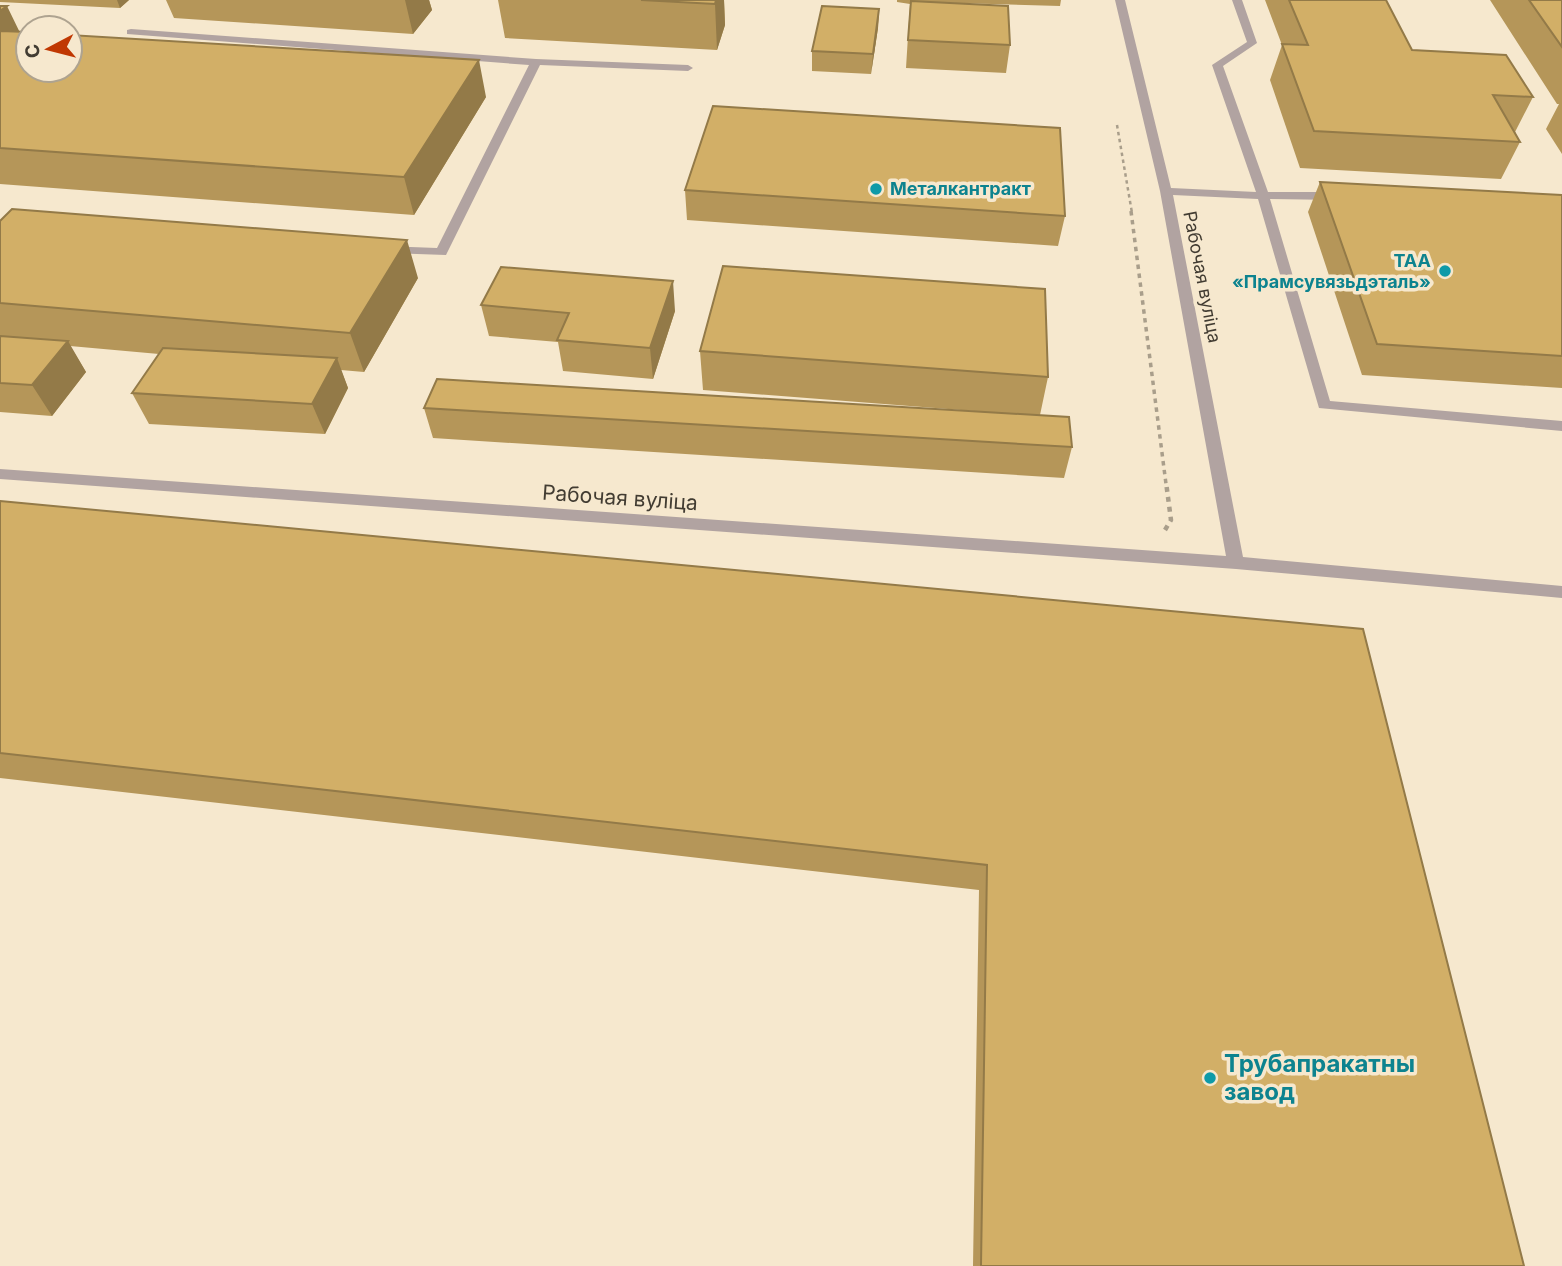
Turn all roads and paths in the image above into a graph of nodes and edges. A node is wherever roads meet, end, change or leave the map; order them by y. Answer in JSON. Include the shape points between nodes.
{"nodes":[{"id":1,"x":1120,"y":0,"type":"edge"},
{"id":2,"x":1237,"y":0,"type":"edge"},
{"id":3,"x":131,"y":32,"type":"dead end"},
{"id":4,"x":536,"y":62,"type":"junction"},
{"id":5,"x":688,"y":68,"type":"dead end"},
{"id":6,"x":1117,"y":123,"type":"dead end"},
{"id":7,"x":1166,"y":191,"type":"junction"},
{"id":8,"x":1263,"y":195,"type":"junction"},
{"id":9,"x":1357,"y":197,"type":"edge"},
{"id":10,"x":372,"y":248,"type":"edge"},
{"id":11,"x":1562,"y":426,"type":"edge"},
{"id":12,"x":0,"y":474,"type":"edge"},
{"id":13,"x":1162,"y":533,"type":"dead end"},
{"id":14,"x":1236,"y":563,"type":"junction"},
{"id":15,"x":1562,"y":592,"type":"edge"}],
"edges":[{"from":1,"to":7,"type":"street","name":"Рабочая вуліца"},
{"from":2,"to":8,"type":"street","via":[[1252,43],[1217,65]]},
{"from":3,"to":4,"type":"street"},
{"from":4,"to":5,"type":"street"},
{"from":4,"to":10,"type":"street","via":[[441,252]]},
{"from":6,"to":13,"type":"path","via":[[1171,520]]},
{"from":7,"to":8,"type":"street"},
{"from":7,"to":14,"type":"street","name":"Рабочая вуліца"},
{"from":8,"to":9,"type":"street"},
{"from":8,"to":11,"type":"street","via":[[1324,405]]},
{"from":12,"to":14,"type":"street","name":"Рабочая вуліца"},
{"from":14,"to":15,"type":"street","name":"Рабочая вуліца"}]}
